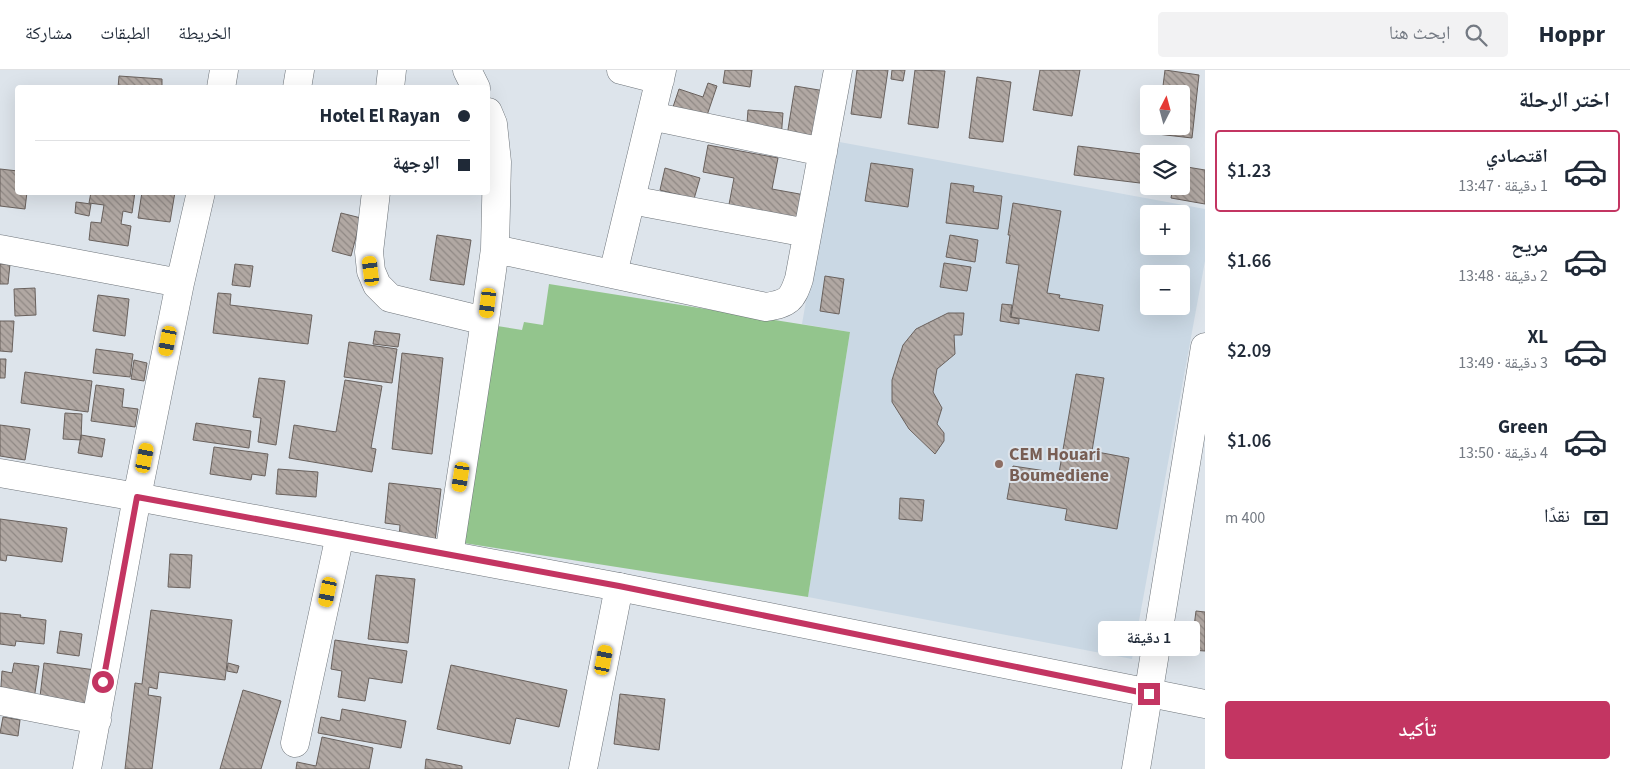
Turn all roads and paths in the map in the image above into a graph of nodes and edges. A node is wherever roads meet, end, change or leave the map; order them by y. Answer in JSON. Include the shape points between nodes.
{"nodes":[{"id":1,"x":224,"y":70,"type":"edge"},
{"id":2,"x":300,"y":70,"type":"edge"},
{"id":3,"x":392,"y":70,"type":"edge"},
{"id":4,"x":467,"y":70,"type":"edge"},
{"id":5,"x":621,"y":70,"type":"edge"},
{"id":6,"x":838,"y":70,"type":"edge"},
{"id":7,"x":661,"y":75,"type":"edge"},
{"id":8,"x":222,"y":85,"type":"edge"},
{"id":9,"x":298,"y":85,"type":"edge"},
{"id":10,"x":390,"y":85,"type":"edge"},
{"id":11,"x":474,"y":85,"type":"edge"},
{"id":12,"x":651,"y":116,"type":"junction"},
{"id":13,"x":490,"y":117,"type":"edge"},
{"id":14,"x":823,"y":152,"type":"junction"},
{"id":15,"x":200,"y":195,"type":"edge"},
{"id":16,"x":376,"y":195,"type":"edge"},
{"id":17,"x":631,"y":200,"type":"junction"},
{"id":18,"x":807,"y":233,"type":"junction"},
{"id":19,"x":0,"y":249,"type":"edge"},
{"id":20,"x":495,"y":249,"type":"junction"},
{"id":21,"x":614,"y":274,"type":"junction"},
{"id":22,"x":180,"y":283,"type":"junction"},
{"id":23,"x":485,"y":321,"type":"junction"},
{"id":24,"x":1205,"y":347,"type":"edge"},
{"id":25,"x":0,"y":473,"type":"edge"},
{"id":26,"x":137,"y":497,"type":"junction"},
{"id":27,"x":340,"y":535,"type":"junction"},
{"id":28,"x":449,"y":555,"type":"junction"},
{"id":29,"x":619,"y":586,"type":"junction"},
{"id":30,"x":1149,"y":694,"type":"junction"},
{"id":31,"x":0,"y":701,"type":"edge"},
{"id":32,"x":1205,"y":704,"type":"edge"},
{"id":33,"x":97,"y":720,"type":"junction"},
{"id":34,"x":295,"y":743,"type":"dead end"},
{"id":35,"x":87,"y":769,"type":"edge"},
{"id":36,"x":583,"y":769,"type":"edge"},
{"id":37,"x":1136,"y":769,"type":"edge"}],
"edges":[{"from":1,"to":8,"type":"main road"},
{"from":2,"to":9,"type":"main road"},
{"from":3,"to":10,"type":"main road"},
{"from":4,"to":11,"type":"main road"},
{"from":5,"to":7,"type":"main road"},
{"from":6,"to":14,"type":"main road"},
{"from":7,"to":12,"type":"main road"},
{"from":12,"to":14,"type":"main road"},
{"from":12,"to":17,"type":"main road"},
{"from":13,"to":20,"type":"main road","via":[[497,162]]},
{"from":14,"to":18,"type":"main road"},
{"from":15,"to":22,"type":"main road"},
{"from":16,"to":23,"type":"main road","via":[[369,252],[371,271],[378,285],[390,298]]},
{"from":17,"to":18,"type":"main road"},
{"from":17,"to":21,"type":"main road"},
{"from":18,"to":21,"type":"main road","via":[[793,295],[781,305],[766,308]]},
{"from":19,"to":22,"type":"main road"},
{"from":20,"to":21,"type":"main road"},
{"from":20,"to":23,"type":"main road"},
{"from":22,"to":26,"type":"main road"},
{"from":23,"to":28,"type":"main road"},
{"from":24,"to":30,"type":"main road"},
{"from":25,"to":26,"type":"main road"},
{"from":26,"to":27,"type":"main road"},
{"from":26,"to":33,"type":"main road"},
{"from":27,"to":28,"type":"main road"},
{"from":27,"to":34,"type":"main road"},
{"from":28,"to":29,"type":"main road"},
{"from":29,"to":30,"type":"main road"},
{"from":29,"to":36,"type":"main road"},
{"from":30,"to":32,"type":"main road"},
{"from":30,"to":37,"type":"main road"},
{"from":31,"to":33,"type":"main road"},
{"from":33,"to":35,"type":"main road"}]}
